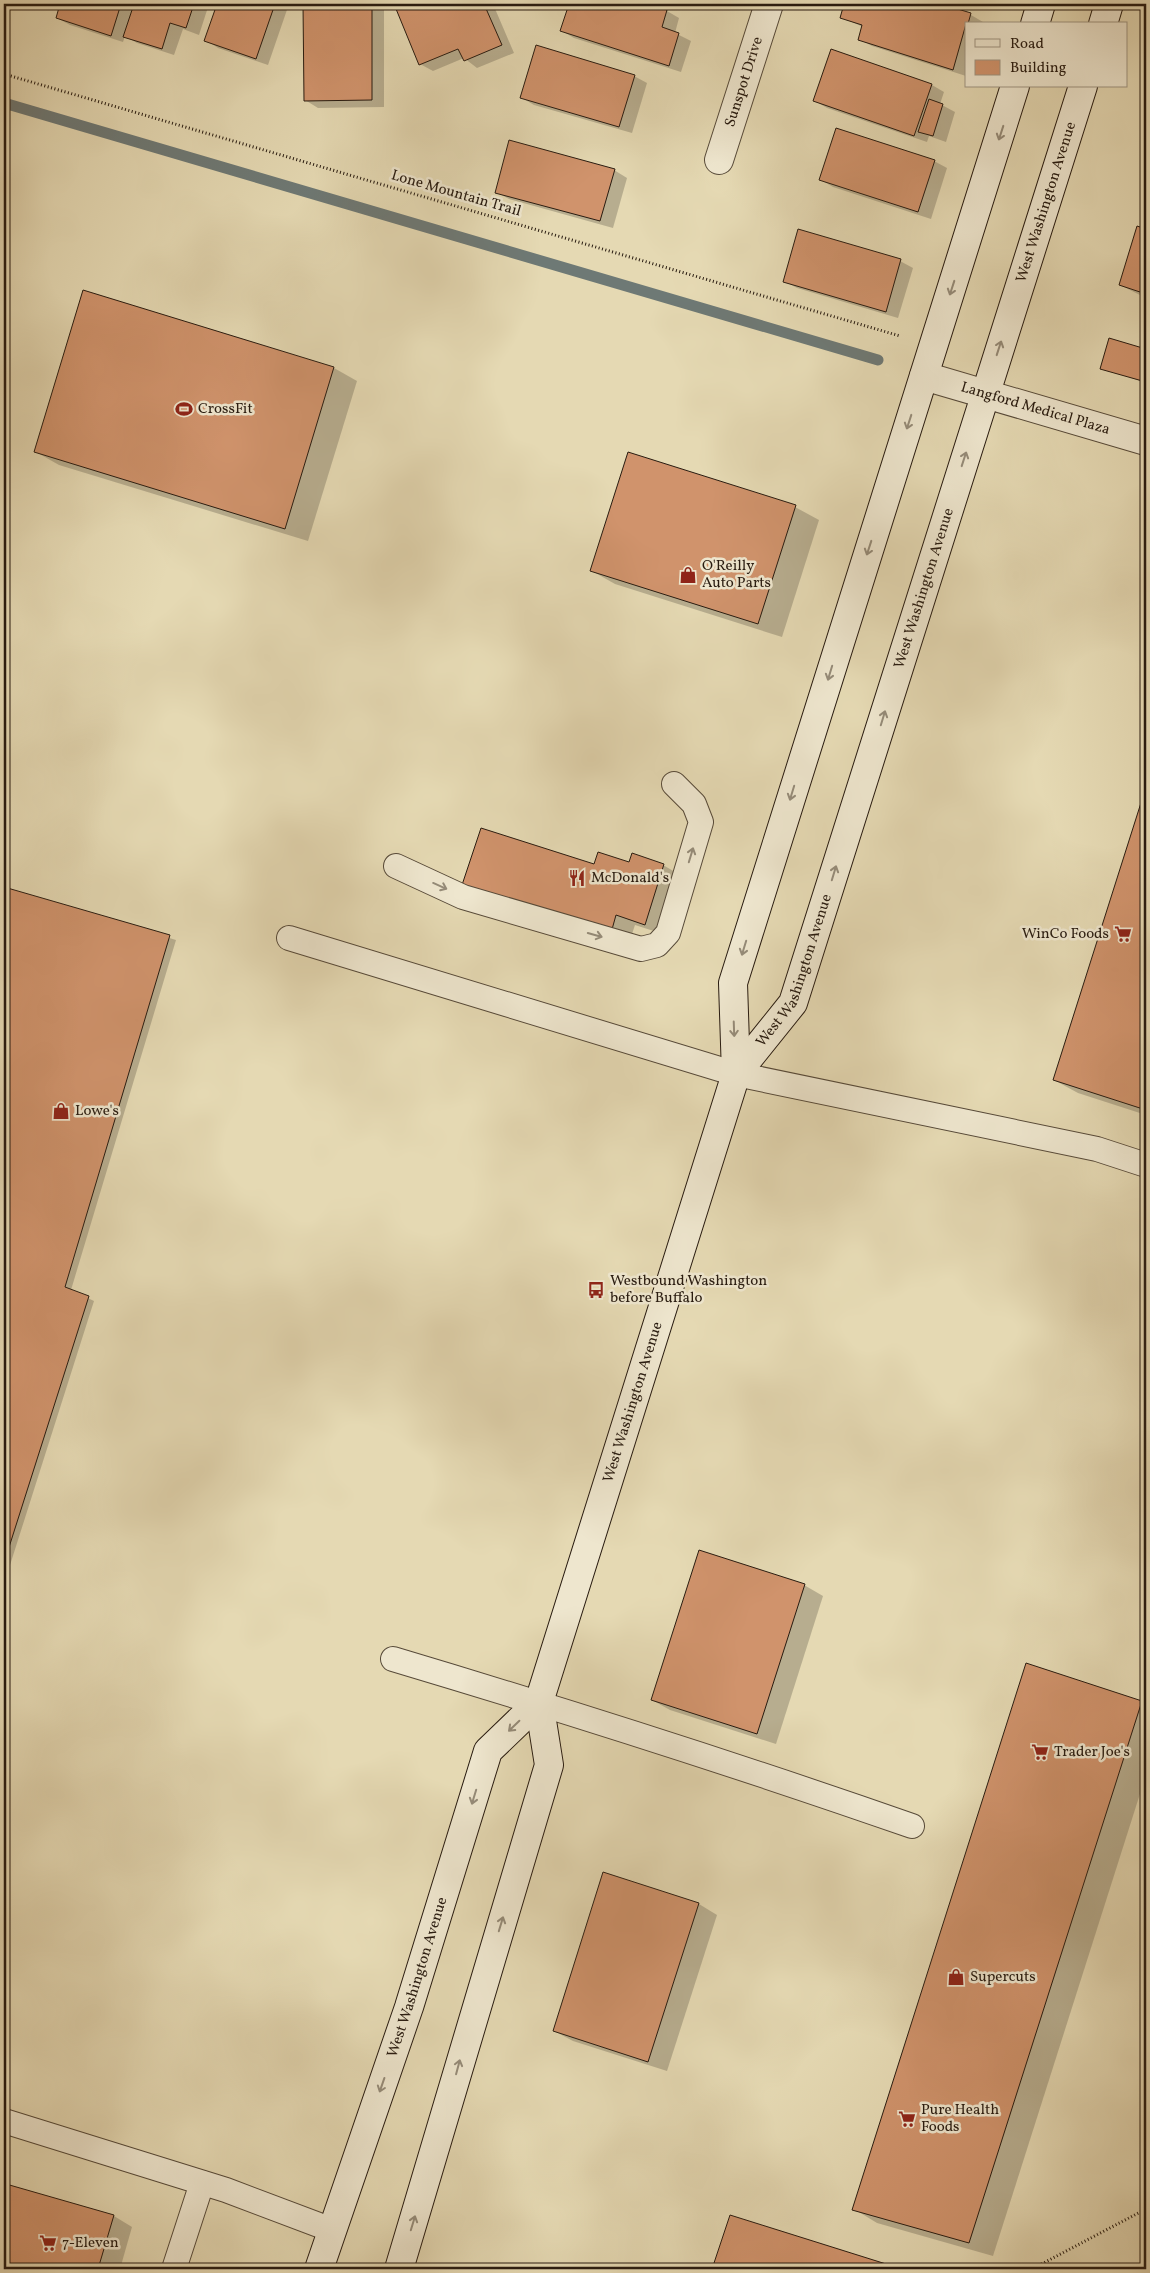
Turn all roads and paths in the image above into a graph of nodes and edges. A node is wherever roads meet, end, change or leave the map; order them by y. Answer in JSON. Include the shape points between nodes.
{"nodes":[{"id":1,"x":769,"y":4,"type":"edge"},
{"id":2,"x":1042,"y":4,"type":"edge"},
{"id":3,"x":1109,"y":4,"type":"edge"},
{"id":4,"x":1036,"y":22,"type":"edge"},
{"id":5,"x":1104,"y":22,"type":"edge"},
{"id":6,"x":4,"y":74,"type":"edge"},
{"id":7,"x":1014,"y":88,"type":"edge"},
{"id":8,"x":1082,"y":88,"type":"edge"},
{"id":9,"x":719,"y":160,"type":"dead end"},
{"id":10,"x":901,"y":337,"type":"dead end"},
{"id":11,"x":924,"y":376,"type":"junction"},
{"id":12,"x":985,"y":394,"type":"junction"},
{"id":13,"x":1146,"y":441,"type":"edge"},
{"id":14,"x":674,"y":784,"type":"dead end"},
{"id":15,"x":396,"y":866,"type":"dead end"},
{"id":16,"x":289,"y":938,"type":"dead end"},
{"id":17,"x":736,"y":1074,"type":"junction"},
{"id":18,"x":1146,"y":1165,"type":"edge"},
{"id":19,"x":393,"y":1659,"type":"dead end"},
{"id":20,"x":539,"y":1702,"type":"junction"},
{"id":21,"x":912,"y":1826,"type":"dead end"},
{"id":22,"x":4,"y":2121,"type":"edge"},
{"id":23,"x":202,"y":2183,"type":"junction"},
{"id":24,"x":1146,"y":2209,"type":"edge"},
{"id":25,"x":332,"y":2230,"type":"junction"},
{"id":26,"x":174,"y":2269,"type":"edge"},
{"id":27,"x":319,"y":2269,"type":"edge"},
{"id":28,"x":399,"y":2269,"type":"edge"},
{"id":29,"x":1032,"y":2269,"type":"edge"}],
"edges":[{"from":1,"to":9,"type":"main road","name":"Sunspot Drive"},
{"from":2,"to":4,"type":"main road"},
{"from":3,"to":5,"type":"main road"},
{"from":6,"to":10,"type":"path","name":"Lone Mountain Trail"},
{"from":7,"to":11,"type":"main road","name":"West Washington Avenue","one_way":true},
{"from":12,"to":8,"type":"main road","name":"West Washington Avenue","one_way":true},
{"from":11,"to":12,"type":"main road","name":"Langford Medical Plaza"},
{"from":11,"to":17,"type":"main road","name":"West Washington Avenue","one_way":true,"via":[[732,983]]},
{"from":12,"to":13,"type":"main road","name":"Langford Medical Plaza"},
{"from":17,"to":12,"type":"main road","name":"West Washington Avenue","one_way":true,"via":[[793,1003]]},
{"from":15,"to":14,"type":"lane","one_way":true,"via":[[463,896],[641,949],[656,945],[668,933],[701,822],[694,804]]},
{"from":16,"to":17,"type":"lane"},
{"from":17,"to":18,"type":"lane","via":[[1098,1150]]},
{"from":17,"to":20,"type":"main road","name":"West Washington Avenue"},
{"from":19,"to":20,"type":"lane"},
{"from":20,"to":21,"type":"lane"},
{"from":20,"to":25,"type":"main road","name":"West Washington Avenue","one_way":true,"via":[[488,1751],[409,2007]]},
{"from":28,"to":20,"type":"main road","name":"West Washington Avenue","one_way":true,"via":[[549,1765]]},
{"from":22,"to":23,"type":"lane"},
{"from":23,"to":25,"type":"lane"},
{"from":23,"to":26,"type":"lane"},
{"from":24,"to":29,"type":"path"},
{"from":25,"to":27,"type":"main road","name":"West Washington Avenue"}]}
